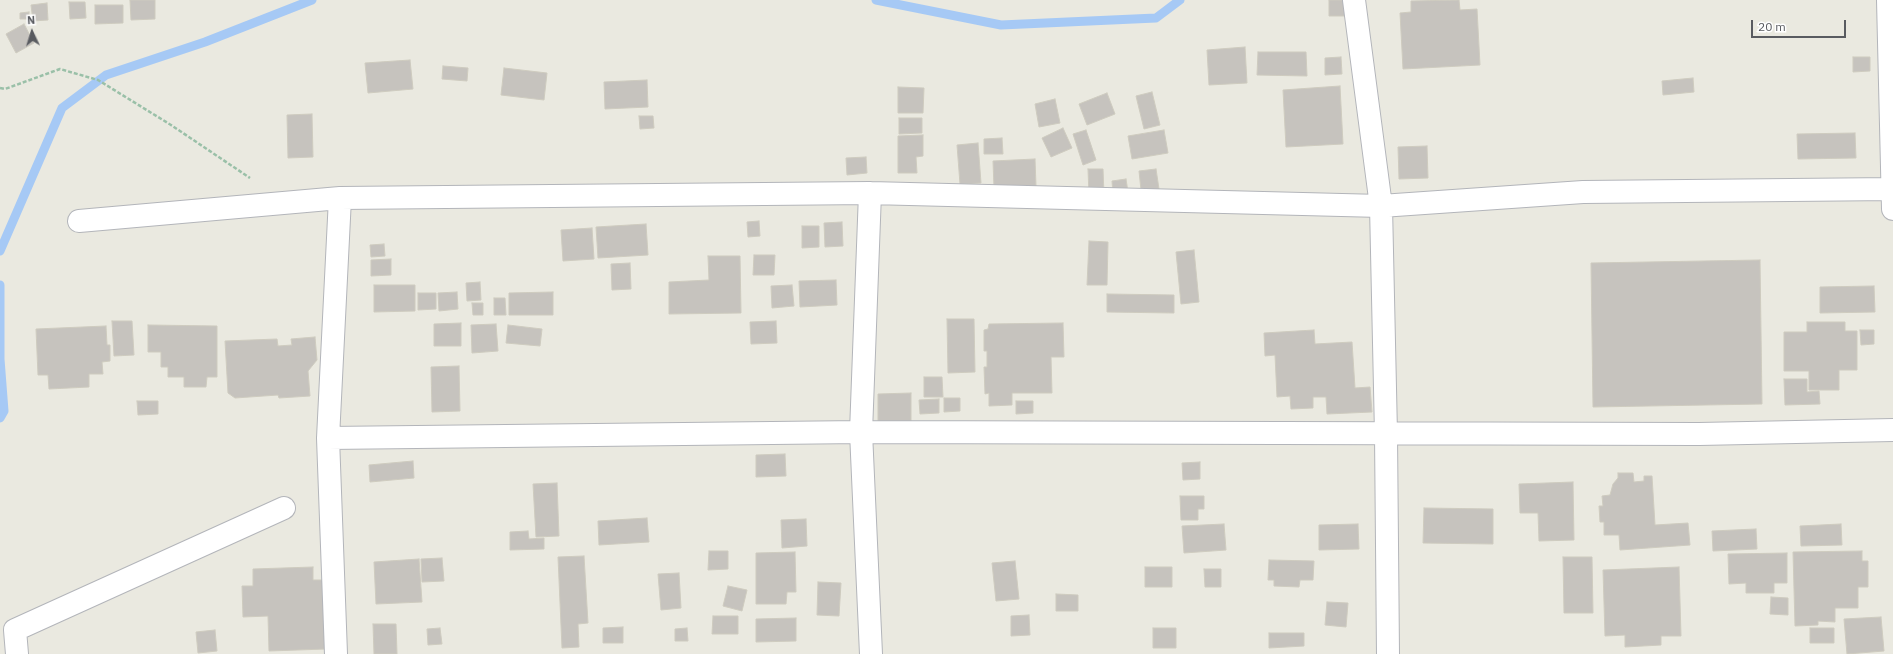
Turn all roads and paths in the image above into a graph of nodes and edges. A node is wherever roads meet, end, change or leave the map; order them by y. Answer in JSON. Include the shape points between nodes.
{"nodes":[{"id":1,"x":1354,"y":0,"type":"edge"},
{"id":2,"x":1888,"y":0,"type":"edge"},
{"id":3,"x":0,"y":88,"type":"edge"},
{"id":4,"x":870,"y":193,"type":"junction"},
{"id":5,"x":1893,"y":196,"type":"edge"},
{"id":6,"x":340,"y":198,"type":"junction"},
{"id":7,"x":282,"y":202,"type":"junction"},
{"id":8,"x":1381,"y":206,"type":"junction"},
{"id":9,"x":79,"y":221,"type":"dead end"},
{"id":10,"x":1893,"y":430,"type":"edge"},
{"id":11,"x":861,"y":432,"type":"junction"},
{"id":12,"x":1386,"y":434,"type":"junction"},
{"id":13,"x":328,"y":438,"type":"junction"},
{"id":14,"x":284,"y":508,"type":"dead end"},
{"id":15,"x":17,"y":654,"type":"edge"},
{"id":16,"x":336,"y":654,"type":"edge"},
{"id":17,"x":871,"y":654,"type":"edge"},
{"id":18,"x":1388,"y":654,"type":"edge"}],
"edges":[{"from":1,"to":8,"type":"street"},
{"from":2,"to":5,"type":"street"},
{"from":3,"to":7,"type":"path","via":[[5,89],[60,69],[98,80],[221,158]]},
{"from":4,"to":6,"type":"street"},
{"from":4,"to":8,"type":"street"},
{"from":4,"to":11,"type":"street"},
{"from":5,"to":8,"type":"street","via":[[1583,192]]},
{"from":6,"to":7,"type":"street"},
{"from":6,"to":13,"type":"street"},
{"from":7,"to":9,"type":"street"},
{"from":8,"to":12,"type":"street"},
{"from":10,"to":12,"type":"street","via":[[1699,434]]},
{"from":11,"to":12,"type":"street"},
{"from":11,"to":13,"type":"street"},
{"from":11,"to":17,"type":"street"},
{"from":12,"to":18,"type":"street"},
{"from":13,"to":16,"type":"street"},
{"from":14,"to":15,"type":"street","via":[[15,630]]}]}
